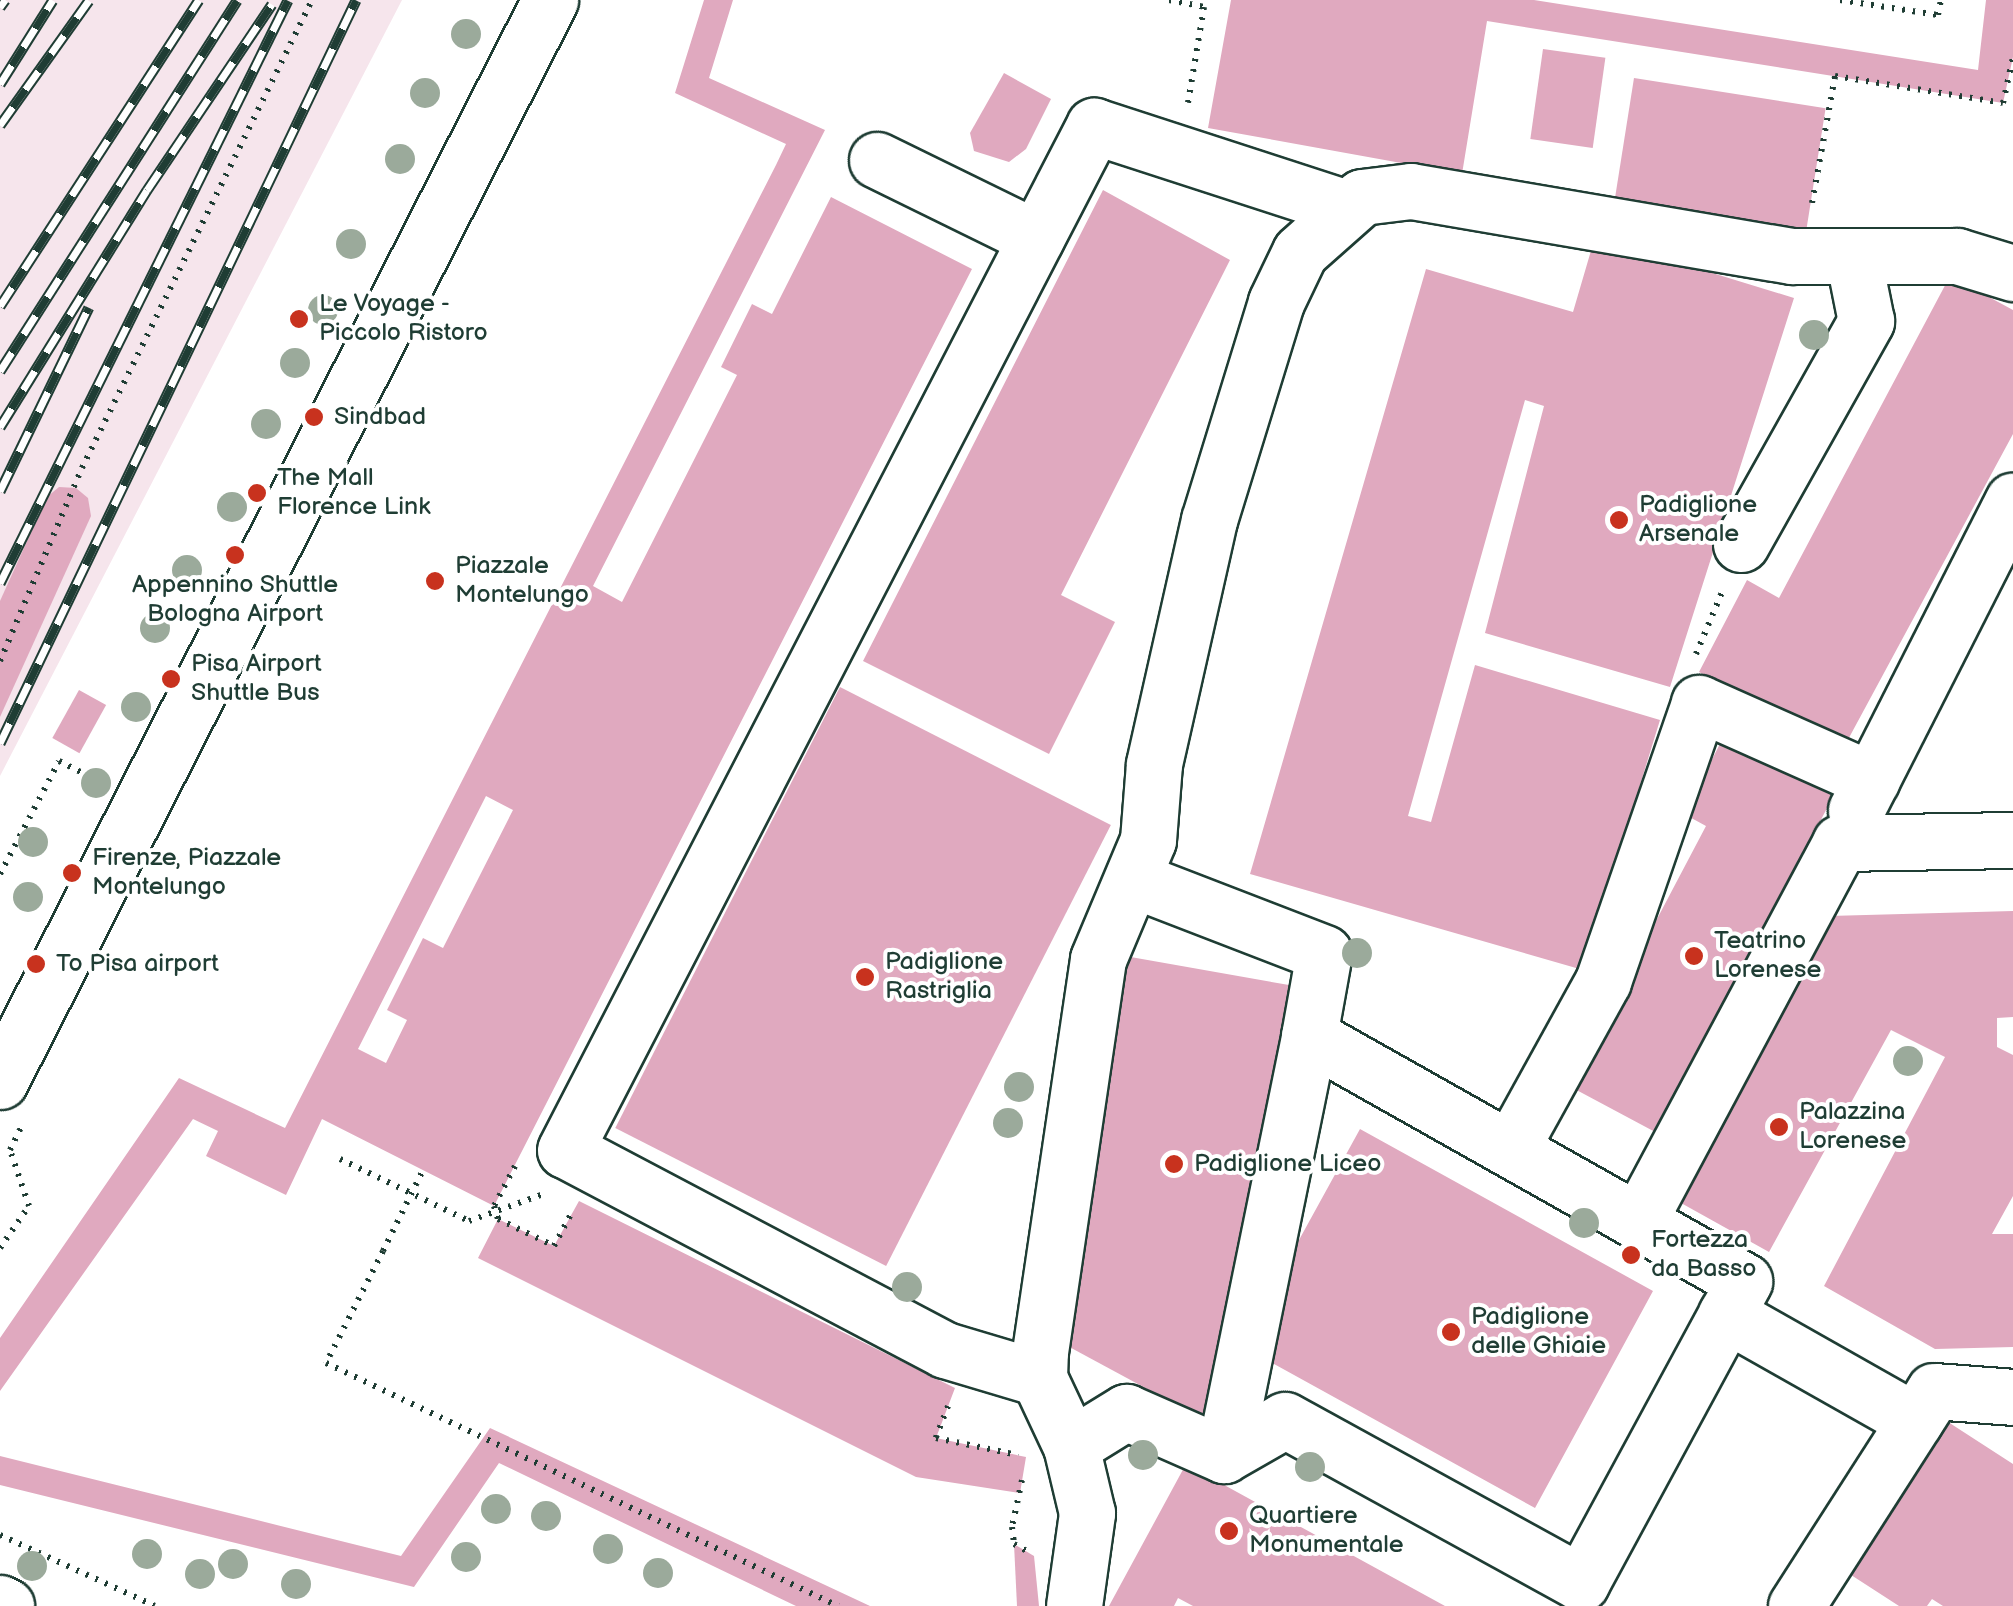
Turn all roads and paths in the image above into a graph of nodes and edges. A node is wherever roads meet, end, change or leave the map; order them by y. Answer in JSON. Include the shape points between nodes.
{"nodes":[{"id":1,"x":312,"y":0,"type":"edge"},
{"id":2,"x":550,"y":0,"type":"edge"},
{"id":3,"x":1169,"y":0,"type":"edge"},
{"id":4,"x":1840,"y":0,"type":"edge"},
{"id":5,"x":1941,"y":0,"type":"edge"},
{"id":6,"x":2013,"y":57,"type":"edge"},
{"id":7,"x":1179,"y":154,"type":"junction"},
{"id":8,"x":877,"y":160,"type":"dead end"},
{"id":9,"x":1348,"y":208,"type":"junction"},
{"id":10,"x":1810,"y":214,"type":"dead end"},
{"id":11,"x":1036,"y":238,"type":"junction"},
{"id":12,"x":1854,"y":256,"type":"junction"},
{"id":13,"x":2013,"y":273,"type":"edge"},
{"id":14,"x":2013,"y":500,"type":"edge"},
{"id":15,"x":1741,"y":544,"type":"joint"},
{"id":16,"x":0,"y":661,"type":"edge"},
{"id":17,"x":1699,"y":703,"type":"junction"},
{"id":18,"x":85,"y":774,"type":"dead end"},
{"id":19,"x":1872,"y":780,"type":"junction"},
{"id":20,"x":2013,"y":840,"type":"edge"},
{"id":21,"x":1840,"y":843,"type":"junction"},
{"id":22,"x":0,"y":874,"type":"edge"},
{"id":23,"x":1136,"y":881,"type":"junction"},
{"id":24,"x":1309,"y":1036,"type":"junction"},
{"id":25,"x":0,"y":1081,"type":"edge"},
{"id":26,"x":1512,"y":1146,"type":"junction"},
{"id":27,"x":340,"y":1159,"type":"dead end"},
{"id":28,"x":555,"y":1168,"type":"junction"},
{"id":29,"x":422,"y":1170,"type":"dead end"},
{"id":30,"x":497,"y":1213,"type":"junction"},
{"id":31,"x":1640,"y":1218,"type":"junction"},
{"id":32,"x":1726,"y":1314,"type":"junction"},
{"id":33,"x":1040,"y":1378,"type":"junction"},
{"id":34,"x":955,"y":1388,"type":"dead end"},
{"id":35,"x":2013,"y":1397,"type":"edge"},
{"id":36,"x":1914,"y":1421,"type":"junction"},
{"id":37,"x":1071,"y":1446,"type":"junction"},
{"id":38,"x":1224,"y":1455,"type":"junction"},
{"id":39,"x":0,"y":1535,"type":"edge"},
{"id":40,"x":1038,"y":1565,"type":"dead end"},
{"id":41,"x":1590,"y":1594,"type":"edge"},
{"id":42,"x":155,"y":1606,"type":"edge"},
{"id":43,"x":838,"y":1606,"type":"edge"},
{"id":44,"x":1074,"y":1606,"type":"edge"},
{"id":45,"x":1796,"y":1606,"type":"edge"}],
"edges":[{"from":1,"to":16,"type":"path","via":[[82,468]]},
{"from":2,"to":25,"type":"street"},
{"from":3,"to":7,"type":"path","via":[[1204,7]]},
{"from":4,"to":5,"type":"path","via":[[1938,16]]},
{"from":6,"to":10,"type":"path","via":[[2003,103],[1836,76]]},
{"from":7,"to":9,"type":"street"},
{"from":7,"to":11,"type":"street","via":[[1094,126]]},
{"from":8,"to":11,"type":"street"},
{"from":9,"to":12,"type":"street","via":[[1362,198],[1411,191],[1792,256]]},
{"from":9,"to":23,"type":"street","via":[[1300,252],[1276,302],[1209,520],[1154,764],[1148,840]]},
{"from":11,"to":28,"type":"street"},
{"from":12,"to":13,"type":"street","via":[[1957,256]]},
{"from":12,"to":15,"type":"street","via":[[1866,322]]},
{"from":14,"to":19,"type":"street"},
{"from":15,"to":17,"type":"path","via":[[1686,677]]},
{"from":17,"to":19,"type":"street"},
{"from":17,"to":26,"type":"street","via":[[1603,981]]},
{"from":18,"to":22,"type":"path","via":[[59,761]]},
{"from":19,"to":21,"type":"street"},
{"from":20,"to":21,"type":"street"},
{"from":21,"to":31,"type":"street"},
{"from":23,"to":24,"type":"street","via":[[1324,953]]},
{"from":23,"to":33,"type":"street","via":[[1098,959]]},
{"from":24,"to":26,"type":"street"},
{"from":24,"to":38,"type":"street"},
{"from":26,"to":31,"type":"street"},
{"from":27,"to":30,"type":"path","via":[[469,1221]]},
{"from":28,"to":30,"type":"path"},
{"from":28,"to":30,"type":"path","via":[[538,1201]]},
{"from":28,"to":30,"type":"path","via":[[554,1246]]},
{"from":28,"to":33,"type":"street","via":[[945,1350]]},
{"from":29,"to":43,"type":"path","bridge":true,"via":[[326,1363]]},
{"from":31,"to":32,"type":"street","via":[[1744,1281]]},
{"from":32,"to":36,"type":"street"},
{"from":32,"to":41,"type":"street"},
{"from":33,"to":37,"type":"street"},
{"from":34,"to":40,"type":"path","via":[[936,1438],[1026,1456],[1014,1544]]},
{"from":35,"to":36,"type":"street","via":[[1934,1391]]},
{"from":36,"to":45,"type":"street"},
{"from":37,"to":38,"type":"street","via":[[1126,1412]]},
{"from":37,"to":44,"type":"street","via":[[1086,1514]]},
{"from":38,"to":41,"type":"street","via":[[1285,1420]]},
{"from":39,"to":42,"type":"path"}]}
